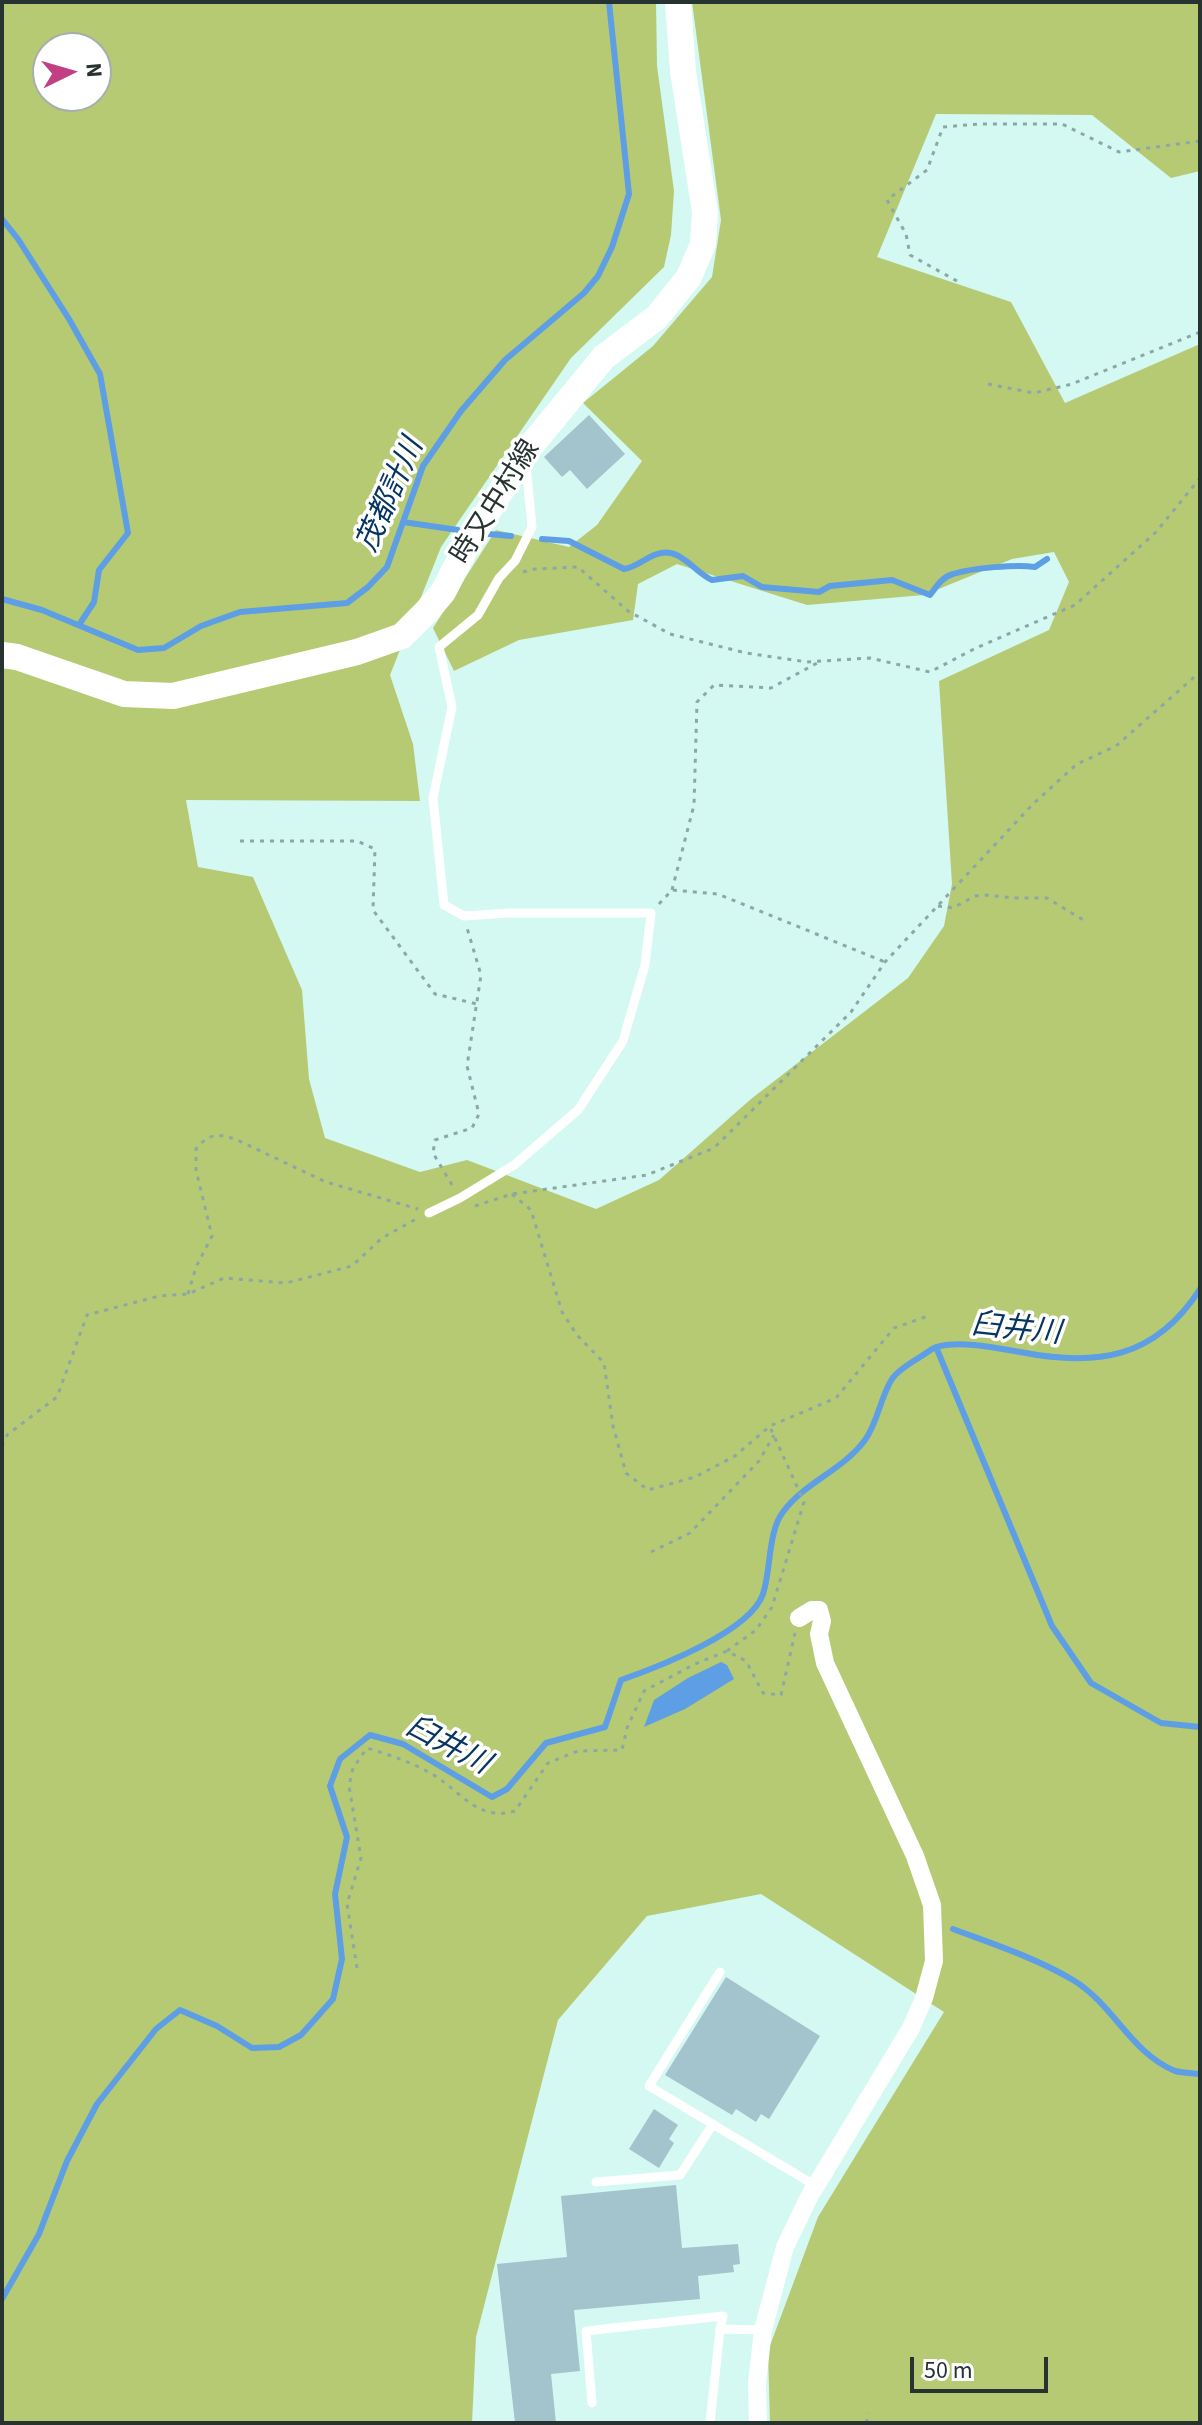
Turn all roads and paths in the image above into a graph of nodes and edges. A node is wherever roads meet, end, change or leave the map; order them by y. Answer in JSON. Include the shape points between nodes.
{"nodes":[{"id":1,"x":678,"y":2,"type":"edge"},
{"id":2,"x":1200,"y":141,"type":"edge"},
{"id":3,"x":957,"y":281,"type":"dead end"},
{"id":4,"x":1200,"y":332,"type":"edge"},
{"id":5,"x":988,"y":384,"type":"dead end"},
{"id":6,"x":525,"y":453,"type":"junction"},
{"id":7,"x":1200,"y":478,"type":"edge"},
{"id":8,"x":499,"y":578,"type":"junction"},
{"id":9,"x":2,"y":655,"type":"edge"},
{"id":10,"x":822,"y":661,"type":"junction"},
{"id":11,"x":1200,"y":672,"type":"edge"},
{"id":12,"x":240,"y":841,"type":"dead end"},
{"id":13,"x":672,"y":890,"type":"junction"},
{"id":14,"x":938,"y":906,"type":"junction"},
{"id":15,"x":651,"y":913,"type":"junction"},
{"id":16,"x":464,"y":916,"type":"junction"},
{"id":17,"x":1085,"y":921,"type":"dead end"},
{"id":18,"x":885,"y":962,"type":"junction"},
{"id":19,"x":477,"y":1004,"type":"junction"},
{"id":20,"x":512,"y":1194,"type":"junction"},
{"id":21,"x":460,"y":1198,"type":"junction"},
{"id":22,"x":469,"y":1208,"type":"dead end"},
{"id":23,"x":429,"y":1213,"type":"junction"},
{"id":24,"x":188,"y":1294,"type":"junction"},
{"id":25,"x":931,"y":1315,"type":"dead end"},
{"id":26,"x":770,"y":1426,"type":"junction"},
{"id":27,"x":774,"y":1435,"type":"junction"},
{"id":28,"x":2,"y":1446,"type":"edge"},
{"id":29,"x":651,"y":1552,"type":"dead end"},
{"id":30,"x":799,"y":1618,"type":"joint"},
{"id":31,"x":727,"y":1651,"type":"junction"},
{"id":32,"x":357,"y":1968,"type":"dead end"},
{"id":33,"x":720,"y":1972,"type":"dead end"},
{"id":34,"x":713,"y":2124,"type":"junction"},
{"id":35,"x":596,"y":2182,"type":"dead end"},
{"id":36,"x":816,"y":2186,"type":"junction"},
{"id":37,"x":720,"y":2329,"type":"junction"},
{"id":38,"x":763,"y":2330,"type":"junction"},
{"id":39,"x":592,"y":2403,"type":"dead end"},
{"id":40,"x":869,"y":2413,"type":"dead end"},
{"id":41,"x":710,"y":2423,"type":"edge"},
{"id":42,"x":758,"y":2423,"type":"edge"},
{"id":43,"x":866,"y":2423,"type":"edge"}],
"edges":[{"from":1,"to":6,"type":"main road","name":"時又中村線","via":[[705,212],[703,244],[689,277],[657,317],[604,357]]},
{"from":2,"to":3,"type":"path","via":[[1119,152],[1062,124],[943,127],[927,170],[887,200],[906,234],[910,255]]},
{"from":4,"to":5,"type":"path","via":[[1072,384],[1034,393]]},
{"from":6,"to":8,"type":"lane","via":[[532,527],[515,561]]},
{"from":6,"to":9,"type":"main road","name":"時又中村線","via":[[443,592],[402,636],[357,652],[173,696],[124,694]]},
{"from":7,"to":10,"type":"path","via":[[1156,532],[1075,605],[930,672],[870,658]]},
{"from":8,"to":10,"type":"path","via":[[578,567],[628,611],[670,634],[746,653]]},
{"from":8,"to":16,"type":"lane","via":[[478,615],[439,647],[452,707],[433,798],[444,905]]},
{"from":10,"to":13,"type":"path","via":[[771,688],[714,685],[697,702],[694,805]]},
{"from":11,"to":14,"type":"path","via":[[1116,746],[1077,764]]},
{"from":12,"to":19,"type":"path","via":[[357,841],[375,849],[373,910],[435,994]]},
{"from":13,"to":15,"type":"path"},
{"from":13,"to":18,"type":"path","via":[[718,894]]},
{"from":14,"to":17,"type":"path","via":[[953,908],[987,895],[1047,898]]},
{"from":14,"to":18,"type":"path"},
{"from":15,"to":16,"type":"lane"},
{"from":15,"to":21,"type":"lane","via":[[645,965],[623,1041],[578,1110],[514,1165]]},
{"from":16,"to":19,"type":"path","via":[[481,975]]},
{"from":18,"to":20,"type":"path","via":[[851,1012],[714,1148],[647,1175]]},
{"from":19,"to":21,"type":"path","via":[[467,1066],[479,1114],[472,1128],[435,1140],[433,1153]]},
{"from":20,"to":22,"type":"path"},
{"from":20,"to":26,"type":"path","via":[[531,1210],[562,1312],[604,1363],[626,1473],[648,1490],[695,1477],[735,1456]]},
{"from":21,"to":23,"type":"lane"},
{"from":23,"to":24,"type":"path","via":[[382,1238],[352,1266],[286,1283],[224,1278]]},
{"from":23,"to":24,"type":"path","via":[[326,1182],[235,1139],[219,1134],[205,1138],[196,1149],[196,1170],[212,1236]]},
{"from":24,"to":28,"type":"path","via":[[87,1315],[57,1397],[7,1435]]},
{"from":25,"to":26,"type":"path","via":[[894,1328],[836,1398]]},
{"from":26,"to":27,"type":"path"},
{"from":27,"to":29,"type":"path","via":[[759,1461],[690,1533]]},
{"from":27,"to":31,"type":"path","via":[[804,1502],[772,1607],[756,1630]]},
{"from":30,"to":31,"type":"path","via":[[781,1695],[763,1693],[746,1661]]},
{"from":30,"to":36,"type":"street","via":[[819,1610],[825,1663],[915,1856],[932,1905],[934,1961],[905,2038]]},
{"from":31,"to":32,"type":"path","via":[[644,1691],[622,1750],[578,1751],[548,1763],[515,1811],[499,1815],[466,1802],[435,1775],[367,1748],[353,1768],[349,1786],[361,1858],[347,1904]]},
{"from":33,"to":34,"type":"lane","via":[[649,2086]]},
{"from":34,"to":35,"type":"lane","via":[[680,2175]]},
{"from":34,"to":36,"type":"lane"},
{"from":36,"to":38,"type":"street","via":[[785,2247]]},
{"from":37,"to":38,"type":"lane"},
{"from":37,"to":39,"type":"lane","via":[[723,2316],[586,2331]]},
{"from":37,"to":41,"type":"lane"},
{"from":38,"to":42,"type":"street"},
{"from":40,"to":43,"type":"path"}]}
